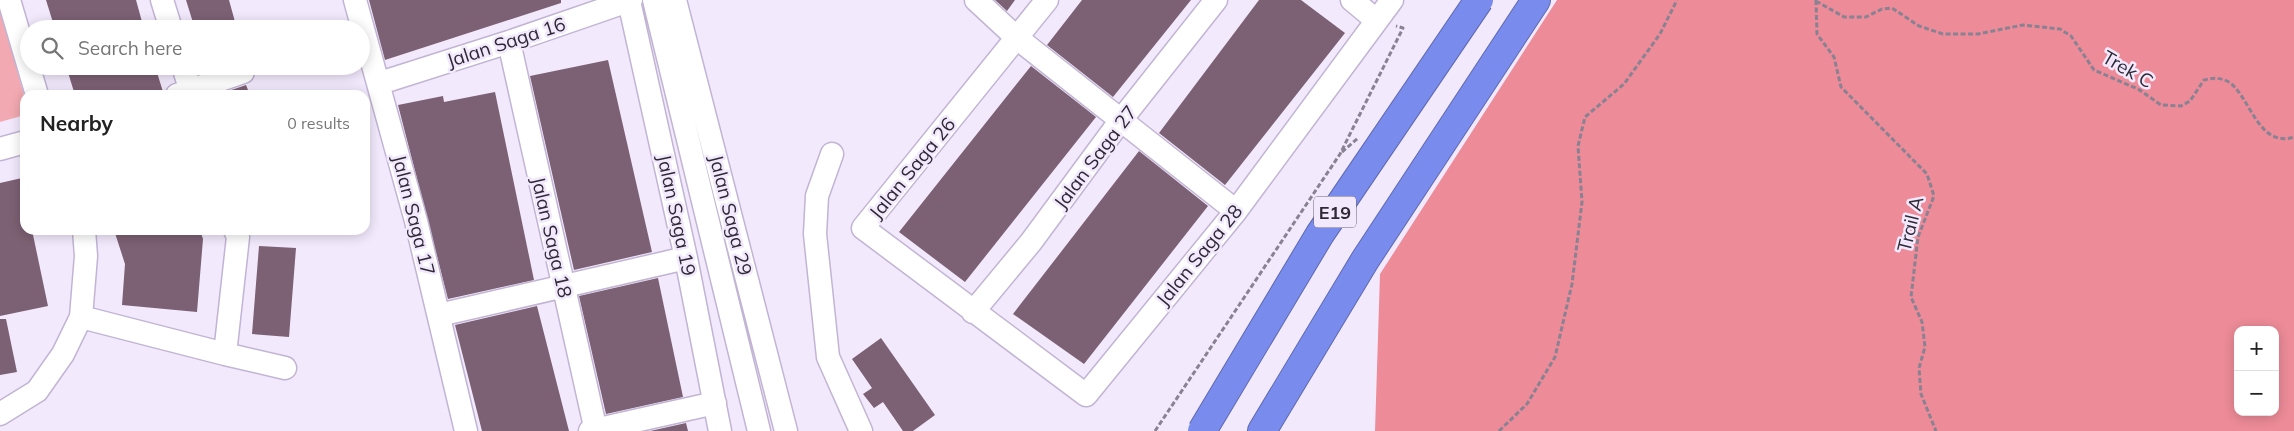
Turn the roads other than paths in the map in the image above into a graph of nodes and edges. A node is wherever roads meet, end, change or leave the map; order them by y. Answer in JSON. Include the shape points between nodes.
{"nodes":[{"id":1,"x":9,"y":0,"type":"edge"},
{"id":2,"x":162,"y":0,"type":"edge"},
{"id":3,"x":355,"y":0,"type":"edge"},
{"id":4,"x":630,"y":0,"type":"edge"},
{"id":5,"x":654,"y":0,"type":"edge"},
{"id":6,"x":675,"y":0,"type":"edge"},
{"id":7,"x":976,"y":0,"type":"edge"},
{"id":8,"x":1047,"y":0,"type":"edge"},
{"id":9,"x":1216,"y":0,"type":"edge"},
{"id":10,"x":1352,"y":0,"type":"edge"},
{"id":11,"x":1392,"y":0,"type":"edge"},
{"id":12,"x":1479,"y":0,"type":"edge"},
{"id":13,"x":1536,"y":0,"type":"edge"},
{"id":14,"x":168,"y":20,"type":"edge"},
{"id":15,"x":361,"y":20,"type":"edge"},
{"id":16,"x":1376,"y":20,"type":"junction"},
{"id":17,"x":20,"y":37,"type":"edge"},
{"id":18,"x":1016,"y":38,"type":"junction"},
{"id":19,"x":509,"y":42,"type":"junction"},
{"id":20,"x":370,"y":50,"type":"edge"},
{"id":21,"x":31,"y":75,"type":"edge"},
{"id":22,"x":184,"y":75,"type":"edge"},
{"id":23,"x":235,"y":75,"type":"edge"},
{"id":24,"x":380,"y":83,"type":"junction"},
{"id":25,"x":36,"y":90,"type":"edge"},
{"id":26,"x":186,"y":90,"type":"edge"},
{"id":27,"x":197,"y":90,"type":"edge"},
{"id":28,"x":1121,"y":120,"type":"junction"},
{"id":29,"x":20,"y":143,"type":"edge"},
{"id":30,"x":0,"y":149,"type":"edge"},
{"id":31,"x":832,"y":154,"type":"dead end"},
{"id":32,"x":1236,"y":211,"type":"junction"},
{"id":33,"x":84,"y":235,"type":"edge"},
{"id":34,"x":237,"y":235,"type":"edge"},
{"id":35,"x":686,"y":258,"type":"junction"},
{"id":36,"x":564,"y":287,"type":"junction"},
{"id":37,"x":973,"y":312,"type":"junction"},
{"id":38,"x":439,"y":315,"type":"junction"},
{"id":39,"x":81,"y":317,"type":"junction"},
{"id":40,"x":225,"y":354,"type":"junction"},
{"id":41,"x":285,"y":368,"type":"dead end"},
{"id":42,"x":715,"y":402,"type":"junction"},
{"id":43,"x":0,"y":414,"type":"edge"},
{"id":44,"x":466,"y":431,"type":"edge"},
{"id":45,"x":594,"y":431,"type":"edge"},
{"id":46,"x":720,"y":431,"type":"edge"},
{"id":47,"x":758,"y":431,"type":"edge"},
{"id":48,"x":786,"y":431,"type":"edge"},
{"id":49,"x":861,"y":431,"type":"edge"},
{"id":50,"x":1202,"y":431,"type":"edge"},
{"id":51,"x":1262,"y":431,"type":"edge"}],
"edges":[{"from":1,"to":17,"type":"street"},
{"from":2,"to":14,"type":"street"},
{"from":3,"to":15,"type":"street","name":"Jalan Saga 17"},
{"from":4,"to":19,"type":"street","name":"Jalan Saga 16"},
{"from":4,"to":35,"type":"street","name":"Jalan Saga 19"},
{"from":5,"to":47,"type":"street","name":"Jalan Saga 29"},
{"from":6,"to":48,"type":"street","name":"Jalan Saga 29"},
{"from":7,"to":18,"type":"street"},
{"from":8,"to":18,"type":"street","name":"Jalan Saga 26"},
{"from":9,"to":28,"type":"street","name":"Jalan Saga 27"},
{"from":10,"to":16,"type":"street"},
{"from":11,"to":16,"type":"street","name":"Jalan Saga 28"},
{"from":12,"to":50,"type":"highway","number":"E19","bridge":true,"via":[[1320,234]]},
{"from":13,"to":51,"type":"highway","number":"E19","via":[[1365,260]]},
{"from":16,"to":32,"type":"street","name":"Jalan Saga 28"},
{"from":18,"to":28,"type":"street"},
{"from":18,"to":37,"type":"street","name":"Jalan Saga 26","via":[[863,228]]},
{"from":19,"to":24,"type":"street","name":"Jalan Saga 16"},
{"from":19,"to":36,"type":"street","name":"Jalan Saga 18"},
{"from":20,"to":24,"type":"street","name":"Jalan Saga 17"},
{"from":21,"to":25,"type":"street"},
{"from":22,"to":26,"type":"street"},
{"from":23,"to":27,"type":"street"},
{"from":24,"to":38,"type":"street","name":"Jalan Saga 17"},
{"from":28,"to":32,"type":"street"},
{"from":28,"to":37,"type":"street","name":"Jalan Saga 27","via":[[1031,242]]},
{"from":29,"to":30,"type":"street"},
{"from":31,"to":49,"type":"street","via":[[817,196],[815,234],[820,282],[828,357]]},
{"from":32,"to":37,"type":"street","name":"Jalan Saga 28","via":[[1086,395]]},
{"from":33,"to":39,"type":"street"},
{"from":34,"to":40,"type":"street"},
{"from":35,"to":36,"type":"street"},
{"from":35,"to":42,"type":"street","name":"Jalan Saga 19"},
{"from":36,"to":38,"type":"street"},
{"from":36,"to":45,"type":"street","name":"Jalan Saga 18"},
{"from":38,"to":44,"type":"street","name":"Jalan Saga 17"},
{"from":39,"to":40,"type":"street"},
{"from":39,"to":43,"type":"street","via":[[63,354],[38,391]]},
{"from":40,"to":41,"type":"street"},
{"from":42,"to":45,"type":"street"},
{"from":42,"to":46,"type":"street","name":"Jalan Saga 19"}]}
